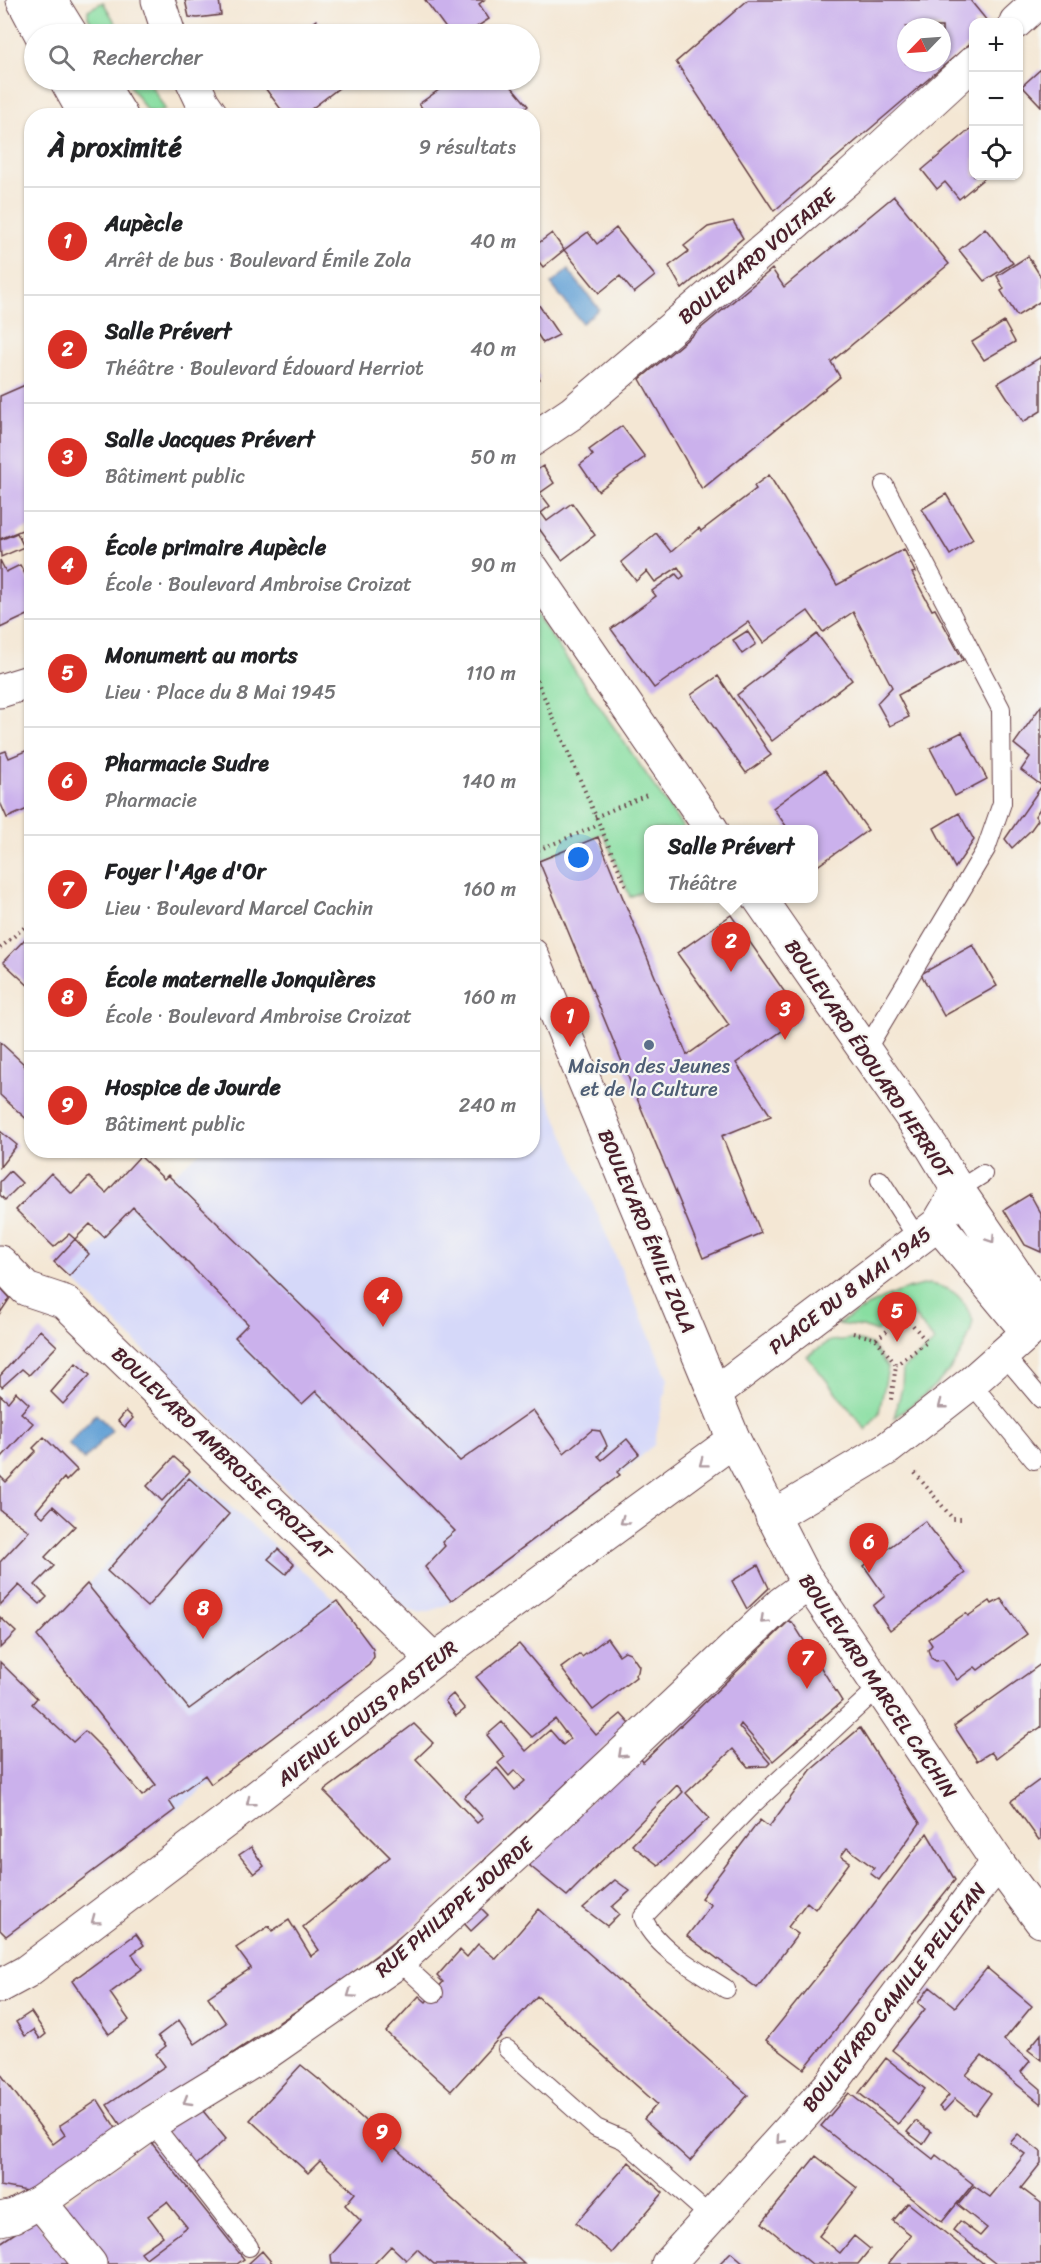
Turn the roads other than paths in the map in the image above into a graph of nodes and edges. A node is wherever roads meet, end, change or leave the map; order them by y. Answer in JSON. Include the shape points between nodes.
{"nodes":[{"id":1,"x":158,"y":0,"type":"edge"},
{"id":2,"x":1040,"y":0,"type":"edge"},
{"id":3,"x":45,"y":1,"type":"edge"},
{"id":4,"x":1020,"y":18,"type":"edge"},
{"id":5,"x":42,"y":24,"type":"edge"},
{"id":6,"x":63,"y":24,"type":"edge"},
{"id":7,"x":166,"y":24,"type":"edge"},
{"id":8,"x":969,"y":67,"type":"edge"},
{"id":9,"x":72,"y":90,"type":"edge"},
{"id":10,"x":105,"y":90,"type":"edge"},
{"id":11,"x":82,"y":108,"type":"edge"},
{"id":12,"x":116,"y":108,"type":"edge"},
{"id":13,"x":540,"y":435,"type":"edge"},
{"id":14,"x":884,"y":485,"type":"dead end"},
{"id":15,"x":540,"y":580,"type":"edge"},
{"id":16,"x":24,"y":684,"type":"edge"},
{"id":17,"x":0,"y":691,"type":"edge"},
{"id":18,"x":709,"y":825,"type":"edge"},
{"id":19,"x":763,"y":903,"type":"edge"},
{"id":20,"x":540,"y":974,"type":"edge"},
{"id":21,"x":866,"y":1050,"type":"junction"},
{"id":22,"x":880,"y":1180,"type":"dead end"},
{"id":23,"x":971,"y":1182,"type":"junction"},
{"id":24,"x":928,"y":1231,"type":"junction"},
{"id":25,"x":0,"y":1262,"type":"edge"},
{"id":26,"x":1036,"y":1321,"type":"edge"},
{"id":27,"x":1002,"y":1353,"type":"junction"},
{"id":28,"x":971,"y":1383,"type":"junction"},
{"id":29,"x":715,"y":1393,"type":"junction"},
{"id":30,"x":1041,"y":1399,"type":"edge"},
{"id":31,"x":735,"y":1440,"type":"junction"},
{"id":32,"x":1034,"y":1460,"type":"dead end"},
{"id":33,"x":772,"y":1517,"type":"junction"},
{"id":34,"x":809,"y":1583,"type":"junction"},
{"id":35,"x":434,"y":1660,"type":"junction"},
{"id":36,"x":878,"y":1688,"type":"junction"},
{"id":37,"x":998,"y":1863,"type":"junction"},
{"id":38,"x":1041,"y":1922,"type":"edge"},
{"id":39,"x":399,"y":1961,"type":"junction"},
{"id":40,"x":0,"y":1986,"type":"edge"},
{"id":41,"x":726,"y":1989,"type":"dead end"},
{"id":42,"x":434,"y":1993,"type":"dead end"},
{"id":43,"x":507,"y":2049,"type":"dead end"},
{"id":44,"x":152,"y":2123,"type":"junction"},
{"id":45,"x":40,"y":2202,"type":"junction"},
{"id":46,"x":711,"y":2217,"type":"junction"},
{"id":47,"x":0,"y":2219,"type":"edge"},
{"id":48,"x":249,"y":2247,"type":"dead end"},
{"id":49,"x":90,"y":2264,"type":"edge"},
{"id":50,"x":668,"y":2264,"type":"edge"}],
"edges":[{"from":1,"to":7,"type":"street"},
{"from":2,"to":4,"type":"street"},
{"from":3,"to":5,"type":"street"},
{"from":3,"to":6,"type":"street"},
{"from":8,"to":13,"type":"street","name":"BOULEVARD VOLTAIRE","via":[[838,187],[572,413]]},
{"from":9,"to":11,"type":"street"},
{"from":10,"to":12,"type":"street"},
{"from":14,"to":21,"type":"lane","via":[[1001,709],[1002,803],[986,849]]},
{"from":15,"to":18,"type":"street"},
{"from":16,"to":17,"type":"street"},
{"from":19,"to":21,"type":"street","name":"BOULEVARD ÉDOUARD HERRIOT"},
{"from":20,"to":29,"type":"street","name":"BOULEVARD ÉMILE ZOLA"},
{"from":21,"to":23,"type":"street","name":"BOULEVARD ÉDOUARD HERRIOT","via":[[932,1147]]},
{"from":22,"to":24,"type":"lane"},
{"from":23,"to":24,"type":"street","name":"BOULEVARD ÉDOUARD HERRIOT"},
{"from":23,"to":26,"type":"street","name":"BOULEVARD ÉDOUARD HERRIOT","one_way":true},
{"from":24,"to":26,"type":"street","name":"PLACE DU 8 MAI 1945"},
{"from":24,"to":29,"type":"street","name":"PLACE DU 8 MAI 1945"},
{"from":25,"to":35,"type":"street","name":"BOULEVARD AMBROISE CROIZAT","via":[[26,1289],[65,1302]]},
{"from":26,"to":27,"type":"street"},
{"from":27,"to":28,"type":"street"},
{"from":27,"to":30,"type":"lane"},
{"from":28,"to":32,"type":"lane"},
{"from":28,"to":33,"type":"street","one_way":true,"via":[[875,1456]]},
{"from":29,"to":31,"type":"street","name":"BOULEVARD ÉMILE ZOLA"},
{"from":31,"to":33,"type":"street","name":"BOULEVARD MARCEL CACHIN"},
{"from":31,"to":35,"type":"street","name":"AVENUE LOUIS PASTEUR","one_way":true},
{"from":33,"to":34,"type":"street","name":"BOULEVARD MARCEL CACHIN"},
{"from":34,"to":36,"type":"street","name":"BOULEVARD MARCEL CACHIN"},
{"from":34,"to":39,"type":"street","name":"RUE PHILIPPE JOURDE","one_way":true,"via":[[782,1603]]},
{"from":35,"to":40,"type":"street","name":"AVENUE LOUIS PASTEUR","one_way":true,"via":[[26,1972]]},
{"from":36,"to":37,"type":"street","name":"BOULEVARD MARCEL CACHIN"},
{"from":36,"to":41,"type":"lane","via":[[751,1806],[643,1917],[647,1928],[671,1951]]},
{"from":37,"to":38,"type":"street","name":"BOULEVARD MARCEL CACHIN"},
{"from":37,"to":46,"type":"street","name":"BOULEVARD CAMILLE PELLETAN","one_way":true,"via":[[832,2083]]},
{"from":39,"to":42,"type":"lane"},
{"from":39,"to":44,"type":"street","name":"RUE PHILIPPE JOURDE","one_way":true,"via":[[265,2054]]},
{"from":43,"to":46,"type":"lane","via":[[596,2128],[624,2140]]},
{"from":44,"to":45,"type":"street","name":"RUE PHILIPPE JOURDE"},
{"from":44,"to":48,"type":"lane"},
{"from":45,"to":47,"type":"street","name":"RUE PHILIPPE JOURDE"},
{"from":45,"to":49,"type":"street"},
{"from":46,"to":50,"type":"street","name":"BOULEVARD CAMILLE PELLETAN"}]}
